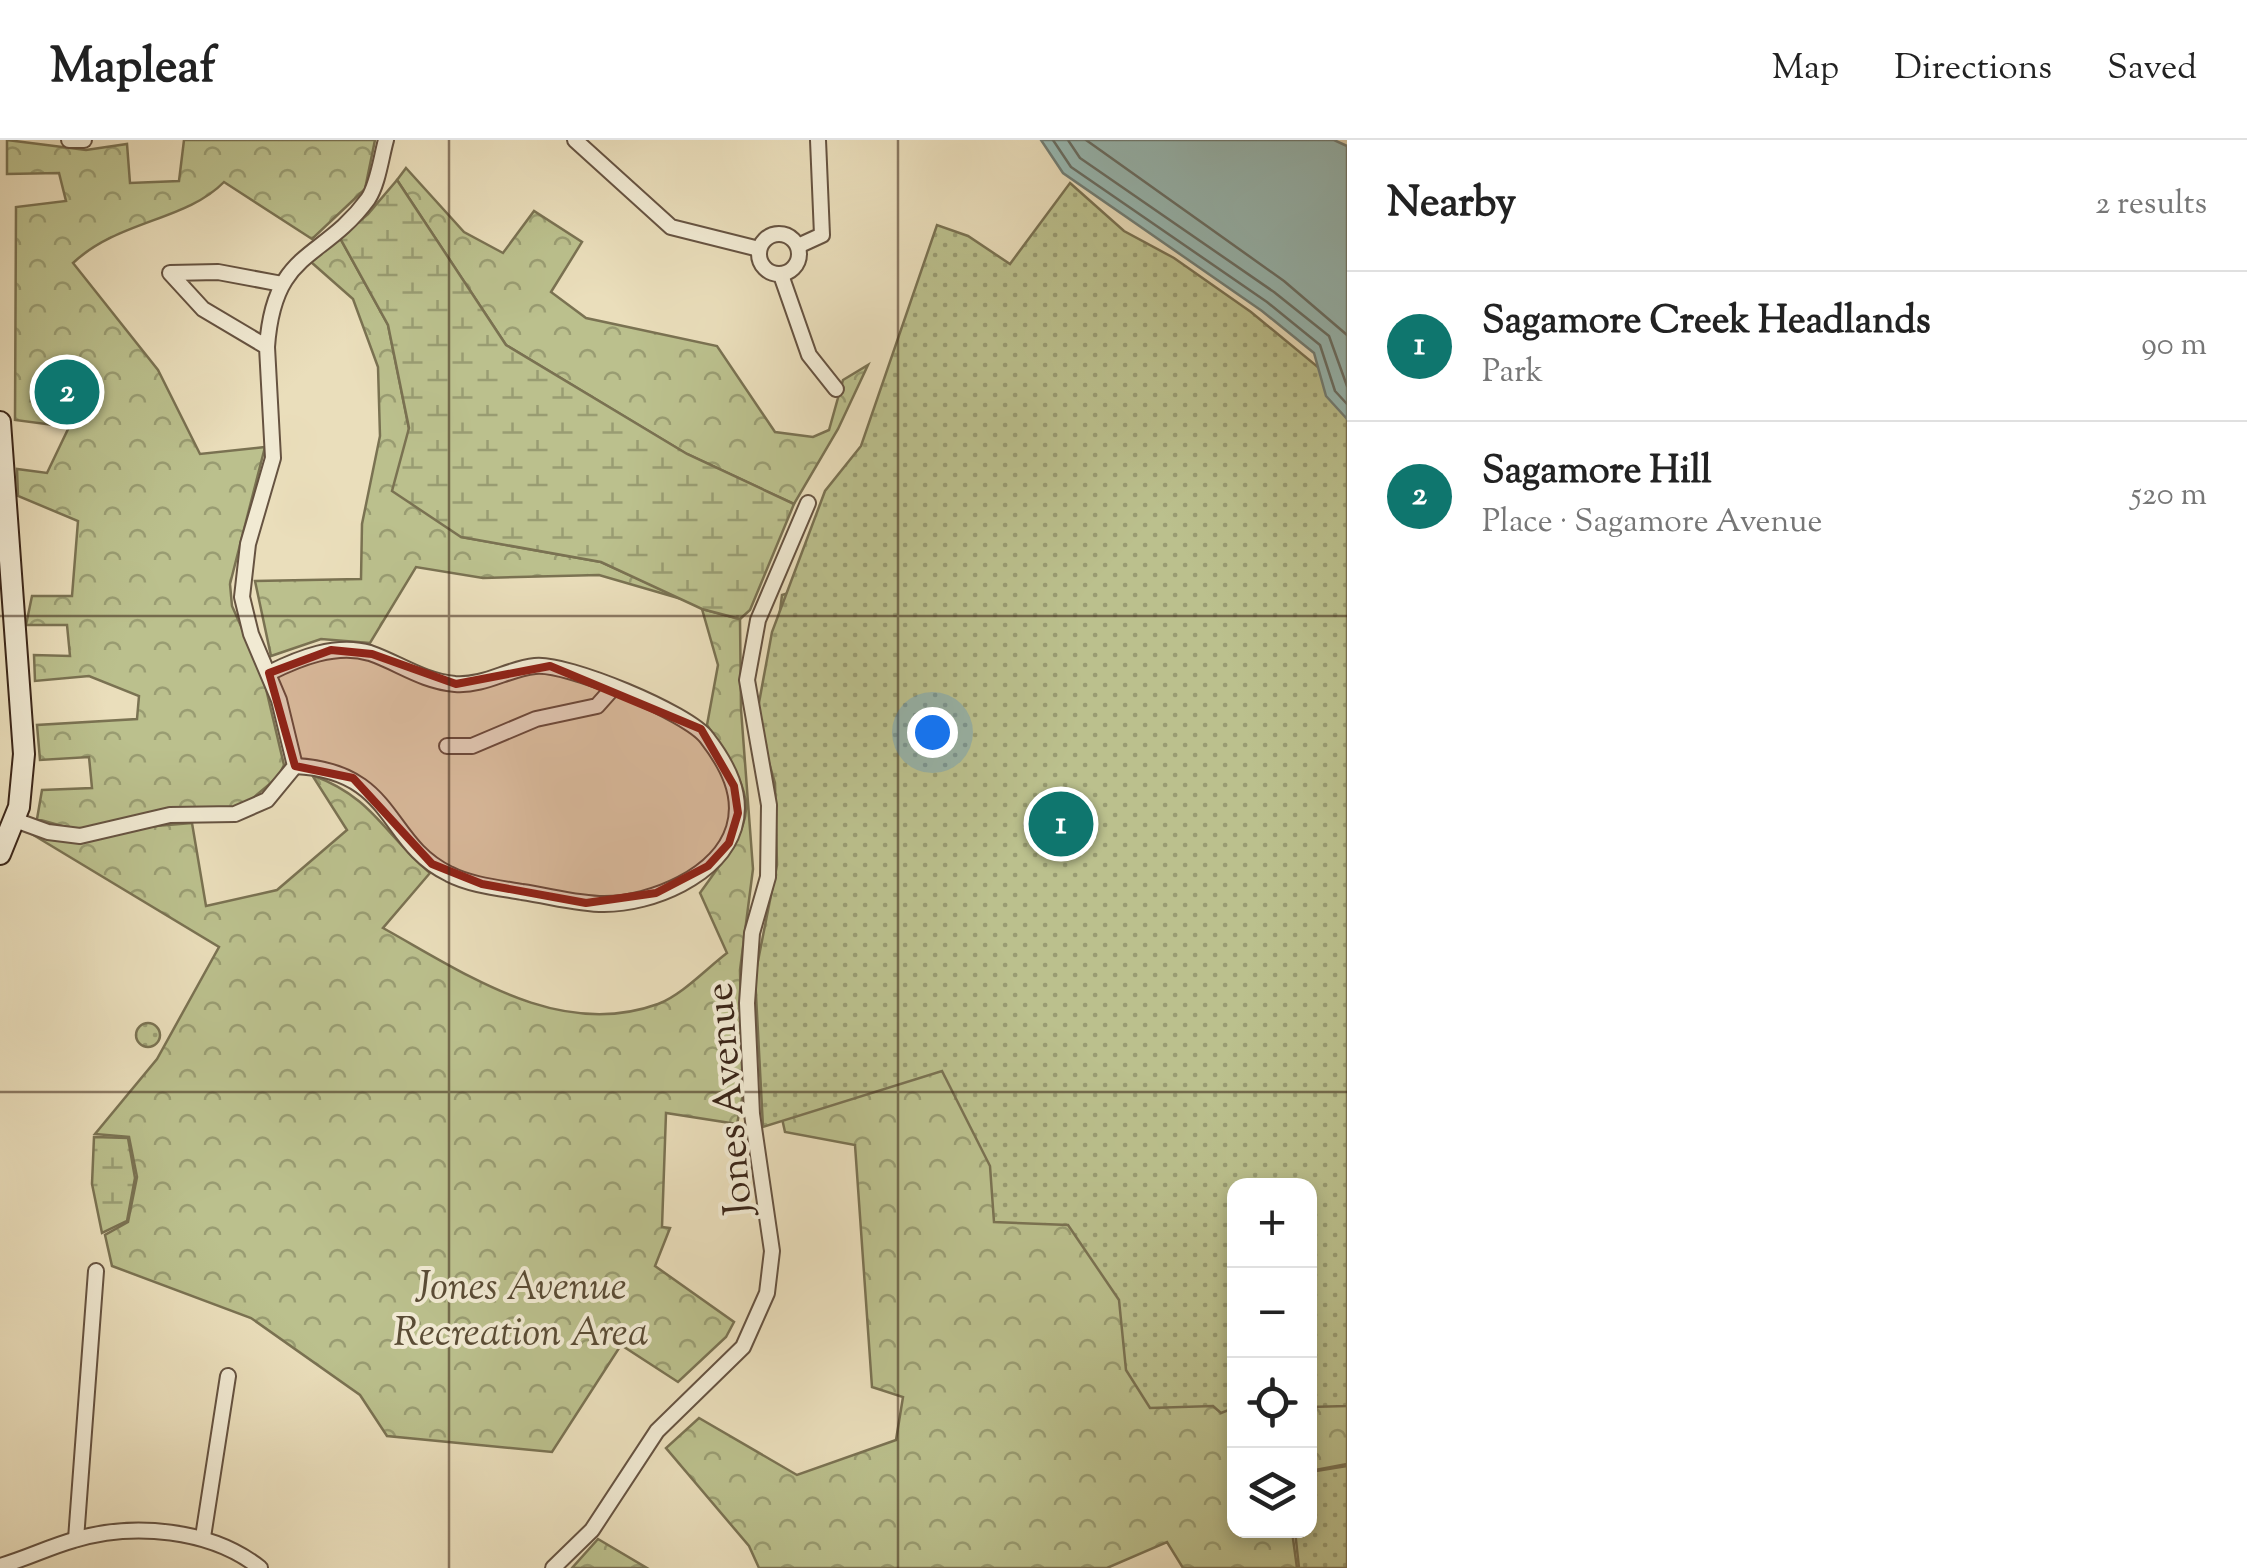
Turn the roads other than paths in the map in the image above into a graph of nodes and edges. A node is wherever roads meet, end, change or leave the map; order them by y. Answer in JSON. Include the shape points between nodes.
{"nodes":[{"id":1,"x":69,"y":140,"type":"edge"},
{"id":2,"x":84,"y":140,"type":"edge"},
{"id":3,"x":386,"y":140,"type":"edge"},
{"id":4,"x":575,"y":140,"type":"edge"},
{"id":5,"x":818,"y":140,"type":"edge"},
{"id":6,"x":798,"y":246,"type":"junction"},
{"id":7,"x":760,"y":249,"type":"junction"},
{"id":8,"x":781,"y":274,"type":"junction"},
{"id":9,"x":282,"y":284,"type":"junction"},
{"id":10,"x":267,"y":347,"type":"junction"},
{"id":11,"x":836,"y":388,"type":"dead end"},
{"id":12,"x":0,"y":422,"type":"edge"},
{"id":13,"x":808,"y":503,"type":"dead end"},
{"id":14,"x":268,"y":672,"type":"junction"},
{"id":15,"x":614,"y":688,"type":"junction"},
{"id":16,"x":447,"y":746,"type":"dead end"},
{"id":17,"x":295,"y":766,"type":"junction"},
{"id":18,"x":15,"y":820,"type":"junction"},
{"id":19,"x":0,"y":854,"type":"edge"},
{"id":20,"x":96,"y":1271,"type":"dead end"},
{"id":21,"x":228,"y":1376,"type":"dead end"},
{"id":22,"x":203,"y":1537,"type":"junction"},
{"id":23,"x":76,"y":1539,"type":"junction"},
{"id":24,"x":0,"y":1566,"type":"edge"},
{"id":25,"x":260,"y":1568,"type":"edge"},
{"id":26,"x":553,"y":1568,"type":"edge"}],
"edges":[{"from":1,"to":2,"type":"street"},
{"from":3,"to":9,"type":"street","via":[[369,197]]},
{"from":4,"to":7,"type":"street","via":[[671,228]]},
{"from":5,"to":6,"type":"street","via":[[822,235]]},
{"from":6,"to":7,"type":"street","via":[[776,234]]},
{"from":6,"to":8,"type":"street","via":[[798,263]]},
{"from":7,"to":8,"type":"street","via":[[762,265]]},
{"from":8,"to":11,"type":"street","via":[[809,356]]},
{"from":9,"to":10,"type":"street"},
{"from":9,"to":10,"type":"street","via":[[229,273],[170,273],[203,309]]},
{"from":10,"to":14,"type":"street","via":[[274,458],[248,544],[242,596]]},
{"from":12,"to":18,"type":"main road","via":[[24,754]]},
{"from":13,"to":26,"type":"street","name":"Jones Avenue","via":[[758,620],[747,680],[769,805],[768,877],[752,933],[746,1003],[752,1114],[772,1251],[767,1294],[743,1347],[657,1431],[592,1530]]},
{"from":14,"to":15,"type":"street","via":[[350,650],[435,681],[476,684],[550,666]]},
{"from":14,"to":17,"type":"street"},
{"from":15,"to":16,"type":"street","via":[[597,706],[536,719],[472,746]]},
{"from":15,"to":17,"type":"street","via":[[701,729],[734,786],[738,813],[729,843],[708,866],[673,888],[630,900],[573,901],[452,876],[432,864],[352,778]]},
{"from":17,"to":18,"type":"street","via":[[268,800],[235,814],[170,815],[80,836]]},
{"from":18,"to":19,"type":"main road"},
{"from":20,"to":23,"type":"street"},
{"from":21,"to":22,"type":"street"},
{"from":22,"to":23,"type":"street","via":[[128,1532]]},
{"from":22,"to":25,"type":"street"},
{"from":23,"to":24,"type":"street"}]}
